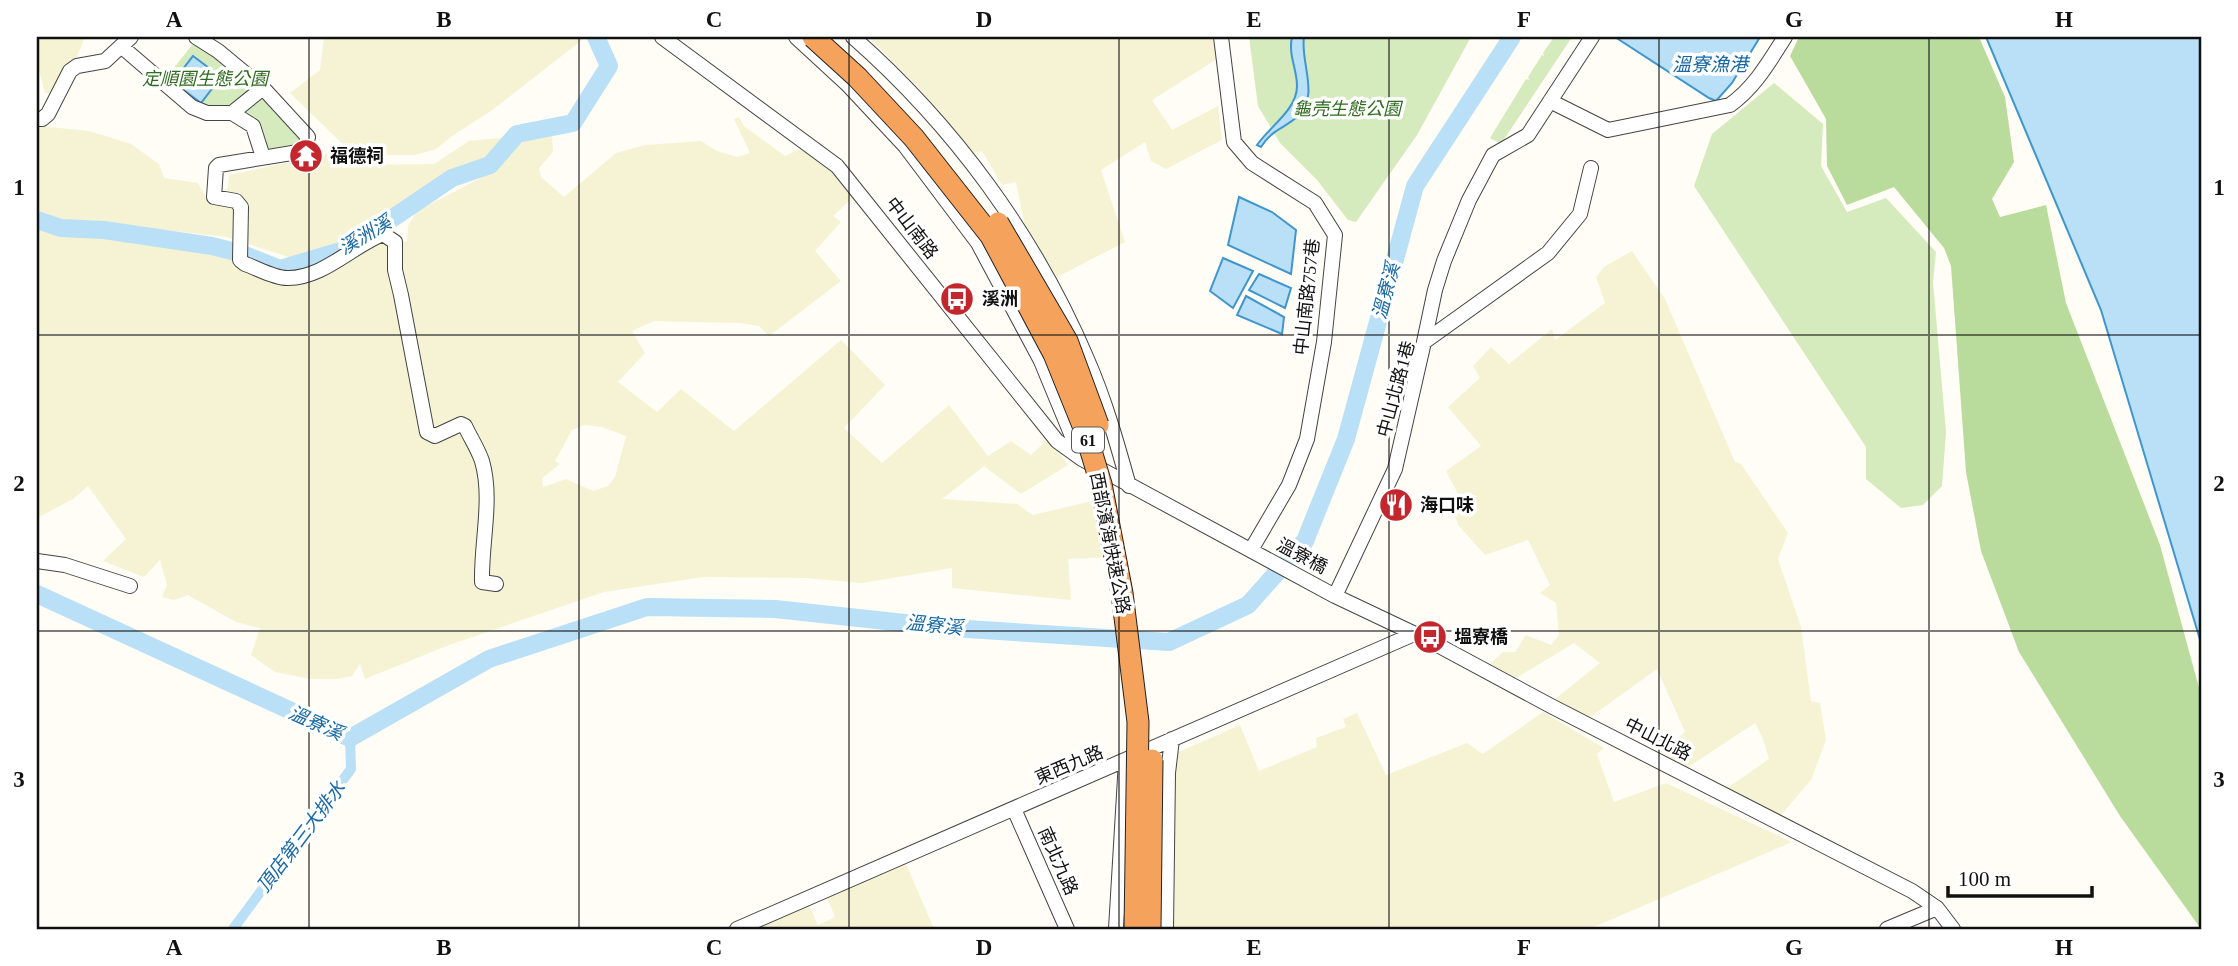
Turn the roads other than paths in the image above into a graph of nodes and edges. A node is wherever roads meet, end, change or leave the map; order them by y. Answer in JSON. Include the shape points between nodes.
{"nodes":[{"id":1,"x":196,"y":37,"type":"edge"},
{"id":2,"x":662,"y":37,"type":"edge"},
{"id":3,"x":796,"y":37,"type":"edge"},
{"id":4,"x":813,"y":37,"type":"edge"},
{"id":5,"x":830,"y":37,"type":"edge"},
{"id":6,"x":853,"y":37,"type":"edge"},
{"id":7,"x":1221,"y":37,"type":"edge"},
{"id":8,"x":1592,"y":37,"type":"edge"},
{"id":9,"x":1785,"y":37,"type":"edge"},
{"id":10,"x":127,"y":42,"type":"edge"},
{"id":11,"x":263,"y":88,"type":"junction"},
{"id":12,"x":1550,"y":101,"type":"junction"},
{"id":13,"x":232,"y":113,"type":"junction"},
{"id":14,"x":37,"y":119,"type":"edge"},
{"id":15,"x":263,"y":157,"type":"junction"},
{"id":16,"x":1591,"y":168,"type":"dead end"},
{"id":17,"x":1424,"y":342,"type":"junction"},
{"id":18,"x":1082,"y":459,"type":"junction"},
{"id":19,"x":1129,"y":486,"type":"junction"},
{"id":20,"x":1251,"y":550,"type":"junction"},
{"id":21,"x":37,"y":561,"type":"edge"},
{"id":22,"x":496,"y":583,"type":"dead end"},
{"id":23,"x":130,"y":586,"type":"dead end"},
{"id":24,"x":1335,"y":596,"type":"junction"},
{"id":25,"x":1414,"y":634,"type":"junction"},
{"id":26,"x":1172,"y":740,"type":"junction"},
{"id":27,"x":1126,"y":761,"type":"junction"},
{"id":28,"x":1014,"y":809,"type":"junction"},
{"id":29,"x":1937,"y":908,"type":"junction"},
{"id":30,"x":737,"y":929,"type":"edge"},
{"id":31,"x":1068,"y":929,"type":"edge"},
{"id":32,"x":1116,"y":929,"type":"edge"},
{"id":33,"x":1135,"y":929,"type":"edge"},
{"id":34,"x":1150,"y":929,"type":"edge"},
{"id":35,"x":1166,"y":929,"type":"edge"},
{"id":36,"x":1887,"y":929,"type":"edge"},
{"id":37,"x":1953,"y":929,"type":"edge"}],
"edges":[{"from":1,"to":11,"type":"street"},
{"from":2,"to":18,"type":"street","name":"中山南路","via":[[836,166],[1057,441]]},
{"from":3,"to":18,"type":"street","via":[[905,146],[978,243],[1041,361]]},
{"from":4,"to":33,"type":"highway","name":"西部濱海快速公路","number":"61","bridge":true,"via":[[914,138],[990,236],[1054,354],[1084,428],[1101,484],[1119,579],[1139,722]]},
{"from":5,"to":34,"type":"highway","name":"西部濱海快速公路","number":"61","bridge":true,"via":[[867,68],[926,132],[1004,231],[1067,341],[1097,423],[1115,484],[1152,716]]},
{"from":6,"to":19,"type":"street","via":[[929,111],[1011,217],[1088,359]]},
{"from":7,"to":20,"type":"street","name":"中山南路757巷","via":[[1234,142],[1252,163],[1315,203],[1335,235],[1324,342],[1307,439],[1289,485]]},
{"from":8,"to":12,"type":"street"},
{"from":9,"to":12,"type":"street","via":[[1759,77],[1730,105],[1608,130]]},
{"from":10,"to":13,"type":"street","via":[[192,107],[207,113]]},
{"from":10,"to":14,"type":"street","via":[[104,61],[70,71],[48,114]]},
{"from":11,"to":13,"type":"street"},
{"from":11,"to":15,"type":"street","via":[[308,137],[303,151]]},
{"from":12,"to":17,"type":"street","via":[[1528,135],[1493,155],[1469,200],[1444,261]]},
{"from":13,"to":15,"type":"street","via":[[253,126]]},
{"from":15,"to":22,"type":"street","via":[[216,168],[214,197],[236,201],[241,207],[240,260],[245,264],[286,278],[327,266],[383,234],[395,242],[394,270],[427,432],[435,436],[461,424],[482,459],[487,491],[482,582]]},
{"from":16,"to":17,"type":"street","name":"中山北路1巷","via":[[1580,214],[1548,253]]},
{"from":17,"to":24,"type":"street","name":"中山北路1巷","via":[[1395,469]]},
{"from":18,"to":19,"type":"street","name":"中山南路"},
{"from":19,"to":20,"type":"street","name":"中山南路"},
{"from":20,"to":24,"type":"street","name":"溫寮橋"},
{"from":21,"to":23,"type":"street"},
{"from":24,"to":25,"type":"street","name":"中山北路"},
{"from":25,"to":26,"type":"street","name":"東西九路"},
{"from":25,"to":29,"type":"street","name":"中山北路"},
{"from":26,"to":27,"type":"street","name":"東西九路"},
{"from":26,"to":35,"type":"street"},
{"from":27,"to":28,"type":"street","name":"東西九路"},
{"from":27,"to":32,"type":"street"},
{"from":28,"to":30,"type":"street","name":"東西九路"},
{"from":28,"to":31,"type":"street","name":"南北九路"},
{"from":29,"to":36,"type":"street"},
{"from":29,"to":37,"type":"street","name":"中山北路"}]}
